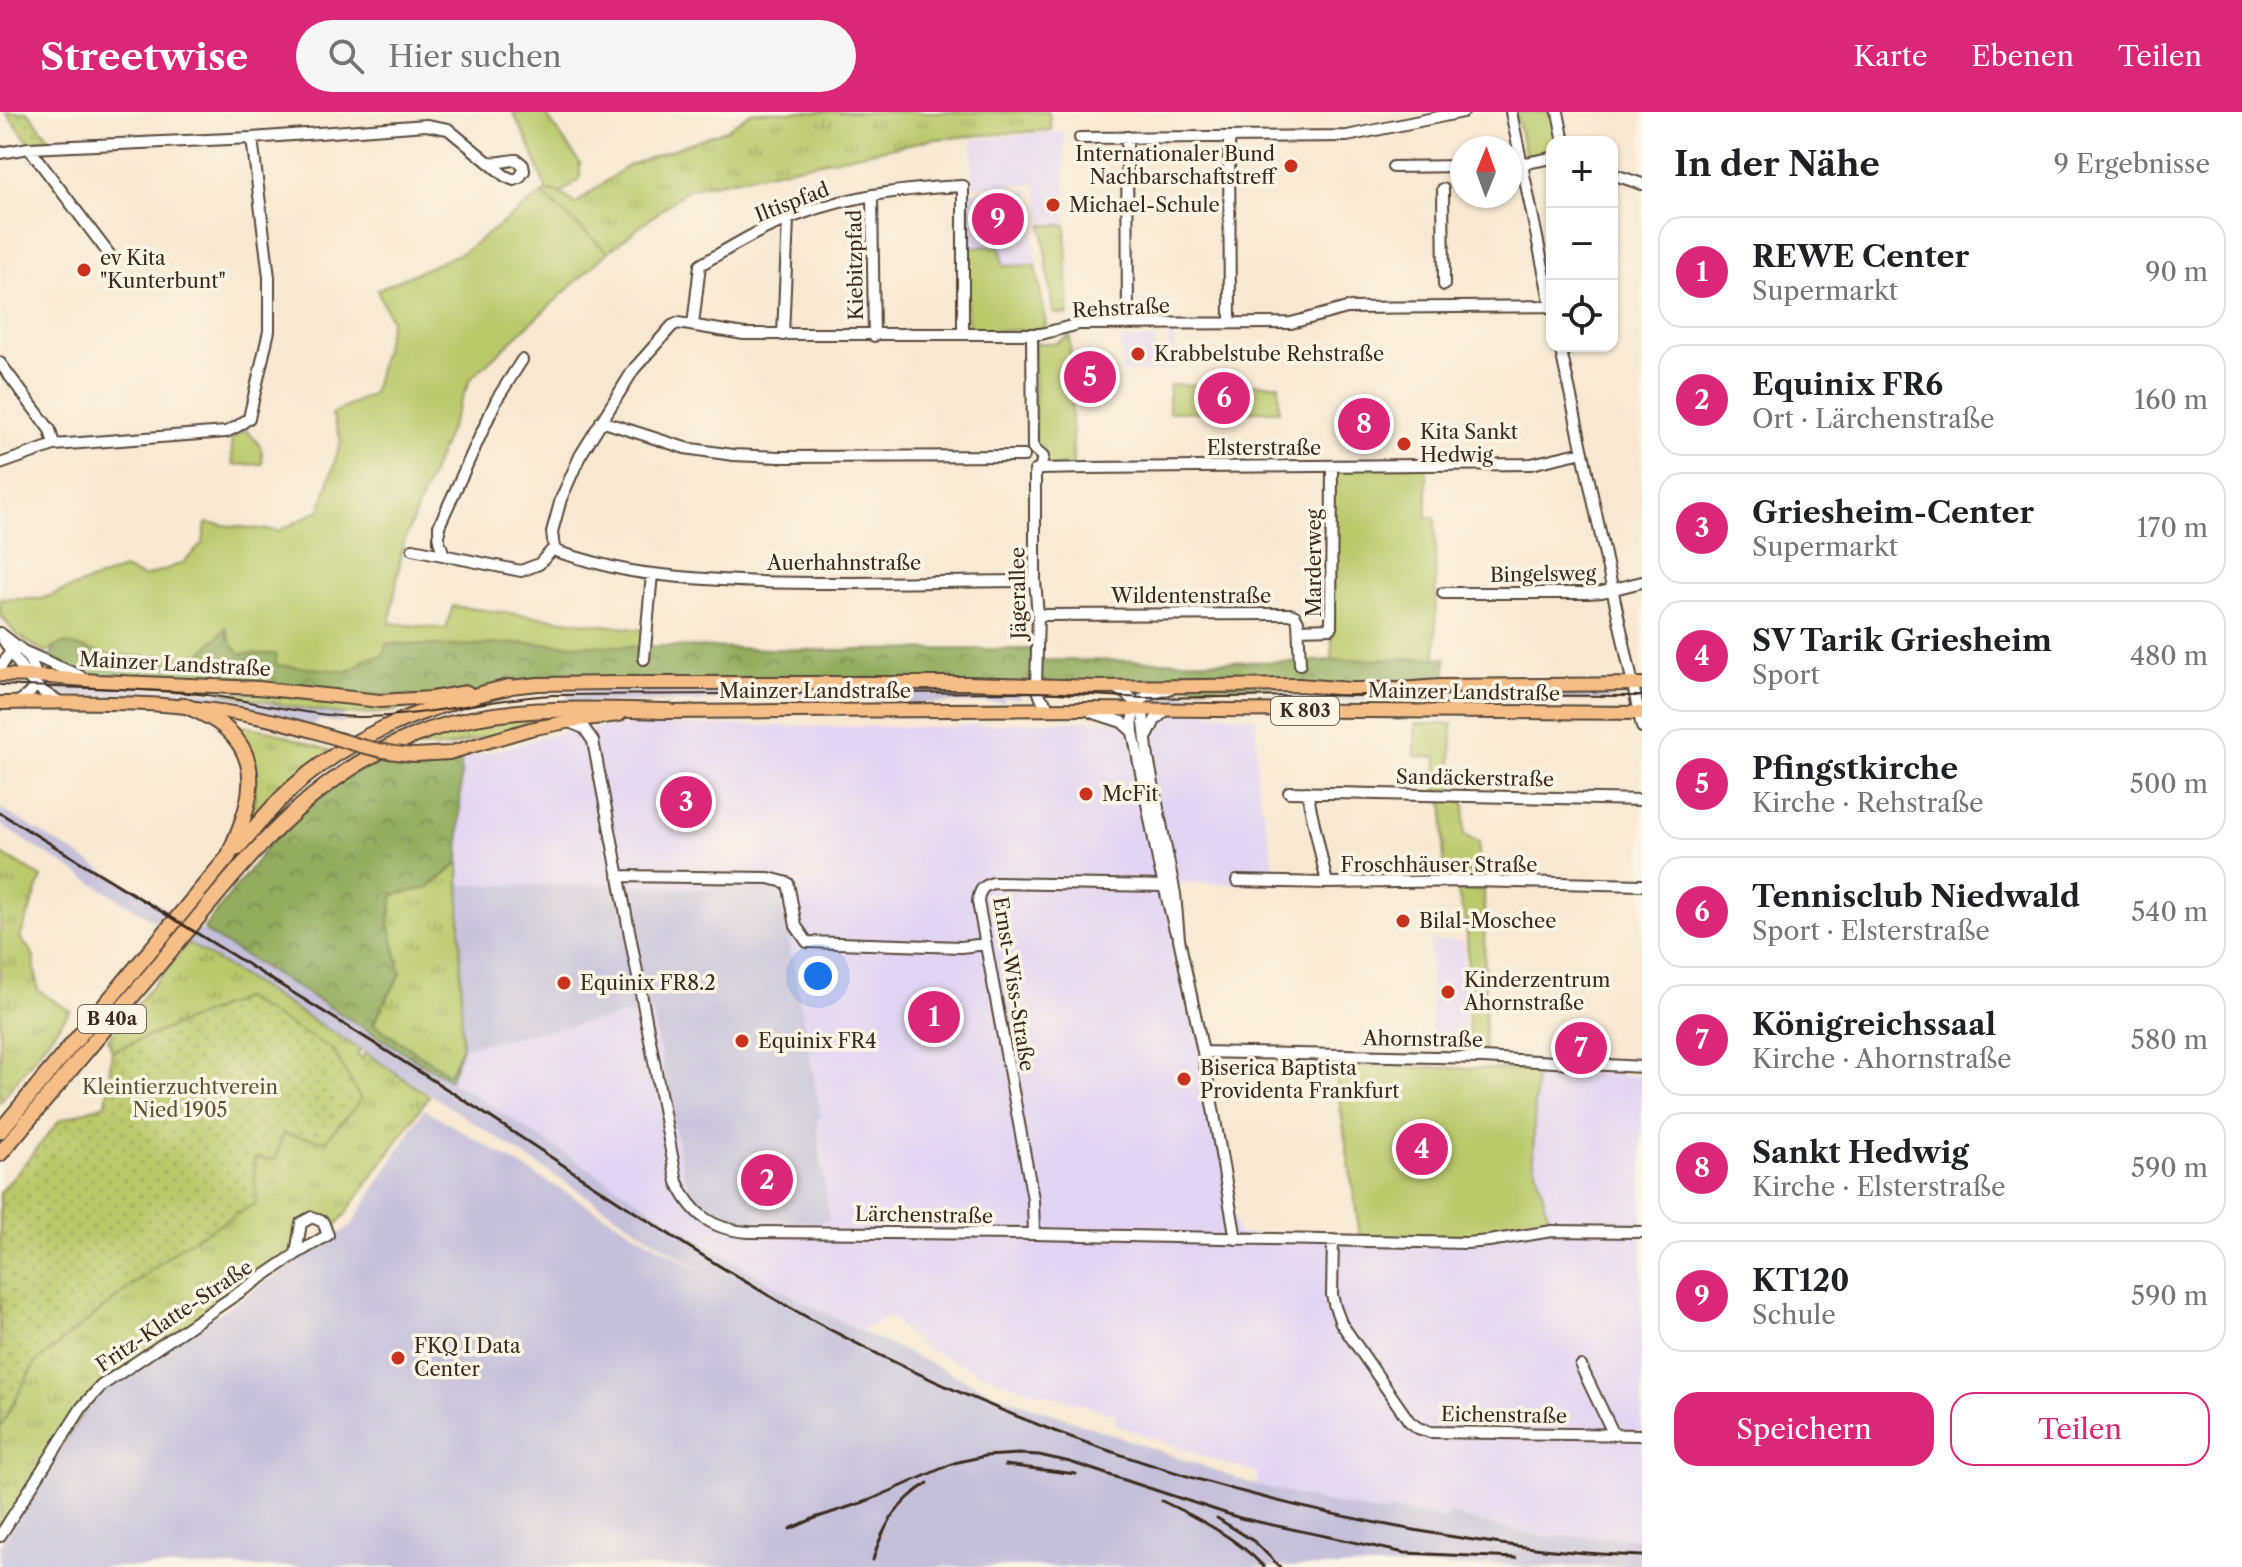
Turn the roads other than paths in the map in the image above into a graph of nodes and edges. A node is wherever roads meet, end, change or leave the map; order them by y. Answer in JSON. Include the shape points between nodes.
{"nodes":[{"id":1,"x":1463,"y":112,"type":"edge"},
{"id":2,"x":1511,"y":112,"type":"edge"},
{"id":3,"x":1558,"y":112,"type":"edge"},
{"id":4,"x":1513,"y":136,"type":"edge"},
{"id":5,"x":1563,"y":136,"type":"edge"},
{"id":6,"x":1127,"y":137,"type":"junction"},
{"id":7,"x":1229,"y":137,"type":"junction"},
{"id":8,"x":252,"y":138,"type":"junction"},
{"id":9,"x":1080,"y":138,"type":"dead end"},
{"id":10,"x":29,"y":148,"type":"junction"},
{"id":11,"x":0,"y":153,"type":"edge"},
{"id":12,"x":1546,"y":159,"type":"edge"},
{"id":13,"x":490,"y":162,"type":"dead end"},
{"id":14,"x":1522,"y":164,"type":"edge"},
{"id":15,"x":1393,"y":167,"type":"dead end"},
{"id":16,"x":1450,"y":170,"type":"edge"},
{"id":17,"x":1618,"y":176,"type":"edge"},
{"id":18,"x":1642,"y":184,"type":"edge"},
{"id":19,"x":1443,"y":189,"type":"dead end"},
{"id":20,"x":1522,"y":190,"type":"edge"},
{"id":21,"x":872,"y":195,"type":"junction"},
{"id":22,"x":788,"y":220,"type":"junction"},
{"id":23,"x":112,"y":258,"type":"dead end"},
{"id":24,"x":1546,"y":288,"type":"edge"},
{"id":25,"x":1444,"y":296,"type":"junction"},
{"id":26,"x":1546,"y":308,"type":"edge"},
{"id":27,"x":1128,"y":323,"type":"junction"},
{"id":28,"x":1230,"y":323,"type":"junction"},
{"id":29,"x":693,"y":325,"type":"junction"},
{"id":30,"x":963,"y":334,"type":"junction"},
{"id":31,"x":1032,"y":334,"type":"junction"},
{"id":32,"x":783,"y":335,"type":"junction"},
{"id":33,"x":874,"y":336,"type":"junction"},
{"id":34,"x":1561,"y":352,"type":"edge"},
{"id":35,"x":522,"y":360,"type":"dead end"},
{"id":36,"x":0,"y":363,"type":"edge"},
{"id":37,"x":601,"y":421,"type":"junction"},
{"id":38,"x":54,"y":445,"type":"junction"},
{"id":39,"x":1033,"y":448,"type":"junction"},
{"id":40,"x":1583,"y":452,"type":"junction"},
{"id":41,"x":1024,"y":456,"type":"junction"},
{"id":42,"x":0,"y":464,"type":"edge"},
{"id":43,"x":1332,"y":466,"type":"junction"},
{"id":44,"x":1038,"y":470,"type":"junction"},
{"id":45,"x":554,"y":548,"type":"junction"},
{"id":46,"x":413,"y":549,"type":"dead end"},
{"id":47,"x":444,"y":555,"type":"junction"},
{"id":48,"x":652,"y":574,"type":"junction"},
{"id":49,"x":1035,"y":581,"type":"junction"},
{"id":50,"x":1642,"y":582,"type":"edge"},
{"id":51,"x":1613,"y":589,"type":"junction"},
{"id":52,"x":1443,"y":593,"type":"dead end"},
{"id":53,"x":1038,"y":615,"type":"junction"},
{"id":54,"x":1299,"y":629,"type":"junction"},
{"id":55,"x":0,"y":634,"type":"edge"},
{"id":56,"x":11,"y":651,"type":"junction"},
{"id":57,"x":23,"y":651,"type":"junction"},
{"id":58,"x":644,"y":659,"type":"dead end"},
{"id":59,"x":1300,"y":664,"type":"dead end"},
{"id":60,"x":0,"y":668,"type":"edge"},
{"id":61,"x":0,"y":675,"type":"edge"},
{"id":62,"x":32,"y":679,"type":"junction"},
{"id":63,"x":98,"y":681,"type":"junction"},
{"id":64,"x":1638,"y":684,"type":"edge"},
{"id":65,"x":1036,"y":685,"type":"junction"},
{"id":66,"x":1182,"y":686,"type":"junction"},
{"id":67,"x":509,"y":687,"type":"junction"},
{"id":68,"x":1114,"y":687,"type":"junction"},
{"id":69,"x":59,"y":701,"type":"junction"},
{"id":70,"x":0,"y":703,"type":"edge"},
{"id":71,"x":16,"y":703,"type":"junction"},
{"id":72,"x":184,"y":705,"type":"junction"},
{"id":73,"x":1138,"y":708,"type":"junction"},
{"id":74,"x":1082,"y":709,"type":"junction"},
{"id":75,"x":1167,"y":709,"type":"junction"},
{"id":76,"x":1051,"y":710,"type":"junction"},
{"id":77,"x":669,"y":711,"type":"junction"},
{"id":78,"x":1641,"y":713,"type":"edge"},
{"id":79,"x":623,"y":714,"type":"junction"},
{"id":80,"x":567,"y":721,"type":"junction"},
{"id":81,"x":1642,"y":727,"type":"edge"},
{"id":82,"x":1133,"y":732,"type":"junction"},
{"id":83,"x":593,"y":741,"type":"junction"},
{"id":84,"x":1146,"y":741,"type":"junction"},
{"id":85,"x":1289,"y":792,"type":"dead end"},
{"id":86,"x":1307,"y":792,"type":"junction"},
{"id":87,"x":1642,"y":800,"type":"edge"},
{"id":88,"x":1159,"y":865,"type":"junction"},
{"id":89,"x":1171,"y":874,"type":"junction"},
{"id":90,"x":618,"y":876,"type":"junction"},
{"id":91,"x":1237,"y":881,"type":"dead end"},
{"id":92,"x":1327,"y":883,"type":"junction"},
{"id":93,"x":1642,"y":885,"type":"edge"},
{"id":94,"x":1151,"y":886,"type":"junction"},
{"id":95,"x":1164,"y":886,"type":"junction"},
{"id":96,"x":193,"y":899,"type":"junction"},
{"id":97,"x":1179,"y":939,"type":"junction"},
{"id":98,"x":986,"y":944,"type":"junction"},
{"id":99,"x":1203,"y":1052,"type":"junction"},
{"id":100,"x":1642,"y":1067,"type":"edge"},
{"id":101,"x":0,"y":1131,"type":"edge"},
{"id":102,"x":0,"y":1154,"type":"edge"},
{"id":103,"x":1642,"y":1232,"type":"edge"},
{"id":104,"x":1034,"y":1234,"type":"junction"},
{"id":105,"x":1236,"y":1239,"type":"junction"},
{"id":106,"x":1333,"y":1240,"type":"junction"},
{"id":107,"x":296,"y":1254,"type":"dead end"},
{"id":108,"x":1581,"y":1366,"type":"dead end"},
{"id":109,"x":1614,"y":1435,"type":"junction"},
{"id":110,"x":1642,"y":1435,"type":"edge"},
{"id":111,"x":0,"y":1536,"type":"edge"}],
"edges":[{"from":1,"to":7,"type":"street","via":[[1347,136]]},
{"from":2,"to":4,"type":"street"},
{"from":3,"to":5,"type":"street"},
{"from":6,"to":7,"type":"street"},
{"from":6,"to":9,"type":"street"},
{"from":6,"to":27,"type":"street"},
{"from":7,"to":28,"type":"street"},
{"from":8,"to":10,"type":"street"},
{"from":8,"to":13,"type":"street","via":[[433,126],[448,129]]},
{"from":8,"to":38,"type":"street","via":[[269,277],[269,331],[251,416],[226,432]]},
{"from":10,"to":11,"type":"street"},
{"from":10,"to":23,"type":"street"},
{"from":12,"to":14,"type":"street"},
{"from":15,"to":16,"type":"street"},
{"from":17,"to":18,"type":"street"},
{"from":19,"to":25,"type":"street"},
{"from":20,"to":24,"type":"street"},
{"from":21,"to":22,"type":"street","name":"Iltispfad"},
{"from":21,"to":30,"type":"street","name":"Iltispfad","via":[[963,186]]},
{"from":21,"to":33,"type":"street","name":"Kiebitzpfad"},
{"from":22,"to":29,"type":"street","name":"Iltispfad","via":[[700,265]]},
{"from":22,"to":32,"type":"street"},
{"from":25,"to":26,"type":"street","name":"Rehstraße"},
{"from":25,"to":28,"type":"street","name":"Rehstraße","via":[[1347,308],[1299,322]]},
{"from":27,"to":28,"type":"street","name":"Rehstraße"},
{"from":27,"to":31,"type":"street","name":"Rehstraße","via":[[1079,324]]},
{"from":29,"to":32,"type":"street","name":"Rehstraße"},
{"from":29,"to":37,"type":"street","via":[[672,326],[634,369]]},
{"from":30,"to":31,"type":"street","name":"Rehstraße"},
{"from":30,"to":33,"type":"street","name":"Rehstraße"},
{"from":31,"to":39,"type":"street","name":"Jägerallee"},
{"from":32,"to":33,"type":"street","name":"Rehstraße"},
{"from":34,"to":40,"type":"street"},
{"from":35,"to":47,"type":"street","via":[[491,412],[439,526]]},
{"from":36,"to":38,"type":"street","via":[[50,430]]},
{"from":37,"to":41,"type":"street","via":[[685,448],[733,455]]},
{"from":37,"to":45,"type":"street","via":[[561,499],[552,532]]},
{"from":38,"to":42,"type":"street"},
{"from":39,"to":41,"type":"street"},
{"from":39,"to":44,"type":"street","name":"Jägerallee","via":[[1043,457]]},
{"from":40,"to":43,"type":"street","name":"Elsterstraße","via":[[1531,464]]},
{"from":40,"to":51,"type":"street"},
{"from":41,"to":44,"type":"street","via":[[1025,465]]},
{"from":43,"to":44,"type":"street","name":"Elsterstraße"},
{"from":43,"to":54,"type":"street","name":"Marderweg","via":[[1331,628]]},
{"from":44,"to":49,"type":"street","name":"Jägerallee"},
{"from":45,"to":47,"type":"street","via":[[539,564],[521,571]]},
{"from":45,"to":48,"type":"street","name":"Auerhahnstraße"},
{"from":46,"to":47,"type":"street"},
{"from":48,"to":49,"type":"street","name":"Auerhahnstraße","via":[[778,582]]},
{"from":48,"to":58,"type":"street"},
{"from":49,"to":53,"type":"street","name":"Jägerallee"},
{"from":50,"to":51,"type":"street","name":"Bingelsweg"},
{"from":51,"to":52,"type":"street","name":"Bingelsweg"},
{"from":51,"to":64,"type":"street"},
{"from":53,"to":54,"type":"street","name":"Wildentenstraße","via":[[1290,614]]},
{"from":53,"to":65,"type":"street","name":"Jägerallee"},
{"from":54,"to":59,"type":"street"},
{"from":55,"to":56,"type":"street"},
{"from":55,"to":57,"type":"street"},
{"from":56,"to":60,"type":"street"},
{"from":56,"to":62,"type":"street"},
{"from":57,"to":62,"type":"street","via":[[34,666]]},
{"from":57,"to":63,"type":"street"},
{"from":61,"to":62,"type":"main road","name":"Mainzer Landstraße"},
{"from":62,"to":63,"type":"main road","name":"Mainzer Landstraße"},
{"from":62,"to":69,"type":"street"},
{"from":62,"to":71,"type":"street","via":[[26,696]]},
{"from":63,"to":67,"type":"main road","name":"Mainzer Landstraße","via":[[258,688],[380,701]]},
{"from":64,"to":66,"type":"main road","name":"Mainzer Landstraße","number":"K 803"},
{"from":64,"to":78,"type":"street"},
{"from":65,"to":67,"type":"main road","name":"Mainzer Landstraße"},
{"from":65,"to":68,"type":"main road","name":"Mainzer Landstraße"},
{"from":65,"to":76,"type":"street"},
{"from":66,"to":68,"type":"main road","name":"Mainzer Landstraße","number":"K 803"},
{"from":66,"to":73,"type":"street","via":[[1150,694]]},
{"from":67,"to":96,"type":"highway","number":"B 40a","via":[[422,711],[371,734],[316,769],[271,809]]},
{"from":68,"to":73,"type":"street"},
{"from":69,"to":71,"type":"main road","name":"Mainzer Landstraße"},
{"from":69,"to":72,"type":"main road","name":"Mainzer Landstraße"},
{"from":70,"to":71,"type":"main road","name":"Mainzer Landstraße"},
{"from":72,"to":80,"type":"main road","name":"Mainzer Landstraße","bridge":true,"via":[[261,716],[364,748],[415,755],[449,753]]},
{"from":72,"to":96,"type":"highway","via":[[233,737],[251,779],[246,813],[228,857]]},
{"from":73,"to":74,"type":"main road","name":"Mainzer Landstraße"},
{"from":73,"to":75,"type":"main road","name":"Mainzer Landstraße","number":"K 803"},
{"from":73,"to":82,"type":"street"},
{"from":73,"to":84,"type":"street"},
{"from":74,"to":76,"type":"main road","name":"Mainzer Landstraße"},
{"from":74,"to":82,"type":"street","via":[[1122,722]]},
{"from":75,"to":78,"type":"main road","name":"Mainzer Landstraße","number":"K 803"},
{"from":75,"to":84,"type":"street"},
{"from":76,"to":77,"type":"main road","name":"Mainzer Landstraße"},
{"from":77,"to":79,"type":"main road","name":"Mainzer Landstraße"},
{"from":77,"to":102,"type":"highway","number":"B 40a","via":[[536,710],[459,722],[397,743],[345,772],[267,837]]},
{"from":78,"to":81,"type":"street"},
{"from":79,"to":80,"type":"main road","name":"Mainzer Landstraße"},
{"from":79,"to":83,"type":"street","via":[[602,722]]},
{"from":80,"to":83,"type":"street","via":[[584,728]]},
{"from":82,"to":88,"type":"street"},
{"from":83,"to":90,"type":"street","name":"Lärchenstraße"},
{"from":84,"to":89,"type":"street"},
{"from":85,"to":86,"type":"street","name":"Sandäckerstraße"},
{"from":86,"to":87,"type":"street","name":"Sandäckerstraße"},
{"from":86,"to":92,"type":"street"},
{"from":88,"to":94,"type":"street"},
{"from":88,"to":95,"type":"street"},
{"from":89,"to":95,"type":"street"},
{"from":89,"to":97,"type":"street"},
{"from":90,"to":98,"type":"street","via":[[783,881],[788,883],[796,926],[807,942]]},
{"from":90,"to":104,"type":"street","name":"Lärchenstraße","via":[[677,1182],[700,1215],[723,1229],[749,1232]]},
{"from":91,"to":92,"type":"street","name":"Froschhäuser Straße"},
{"from":92,"to":93,"type":"street","name":"Froschhäuser Straße"},
{"from":94,"to":95,"type":"street","name":"Ernst-Wiss-Straße"},
{"from":94,"to":98,"type":"street","name":"Ernst-Wiss-Straße","via":[[987,885],[978,902]]},
{"from":95,"to":97,"type":"street"},
{"from":96,"to":101,"type":"highway","number":"B 40a"},
{"from":97,"to":99,"type":"street"},
{"from":98,"to":104,"type":"street","name":"Ernst-Wiss-Straße","via":[[1033,1199]]},
{"from":99,"to":100,"type":"street","name":"Ahornstraße"},
{"from":99,"to":105,"type":"street"},
{"from":103,"to":106,"type":"street","name":"Lärchenstraße","via":[[1552,1231],[1466,1243]]},
{"from":104,"to":105,"type":"street","name":"Lärchenstraße"},
{"from":105,"to":106,"type":"street","name":"Lärchenstraße"},
{"from":106,"to":109,"type":"street","name":"Eichenstraße","via":[[1332,1295],[1341,1323],[1418,1428]]},
{"from":107,"to":111,"type":"street","name":"Fritz-Klatte-Straße","via":[[101,1386],[82,1407]]},
{"from":108,"to":109,"type":"street","name":"Eichenstraße"},
{"from":109,"to":110,"type":"street","name":"Eichenstraße"}]}
